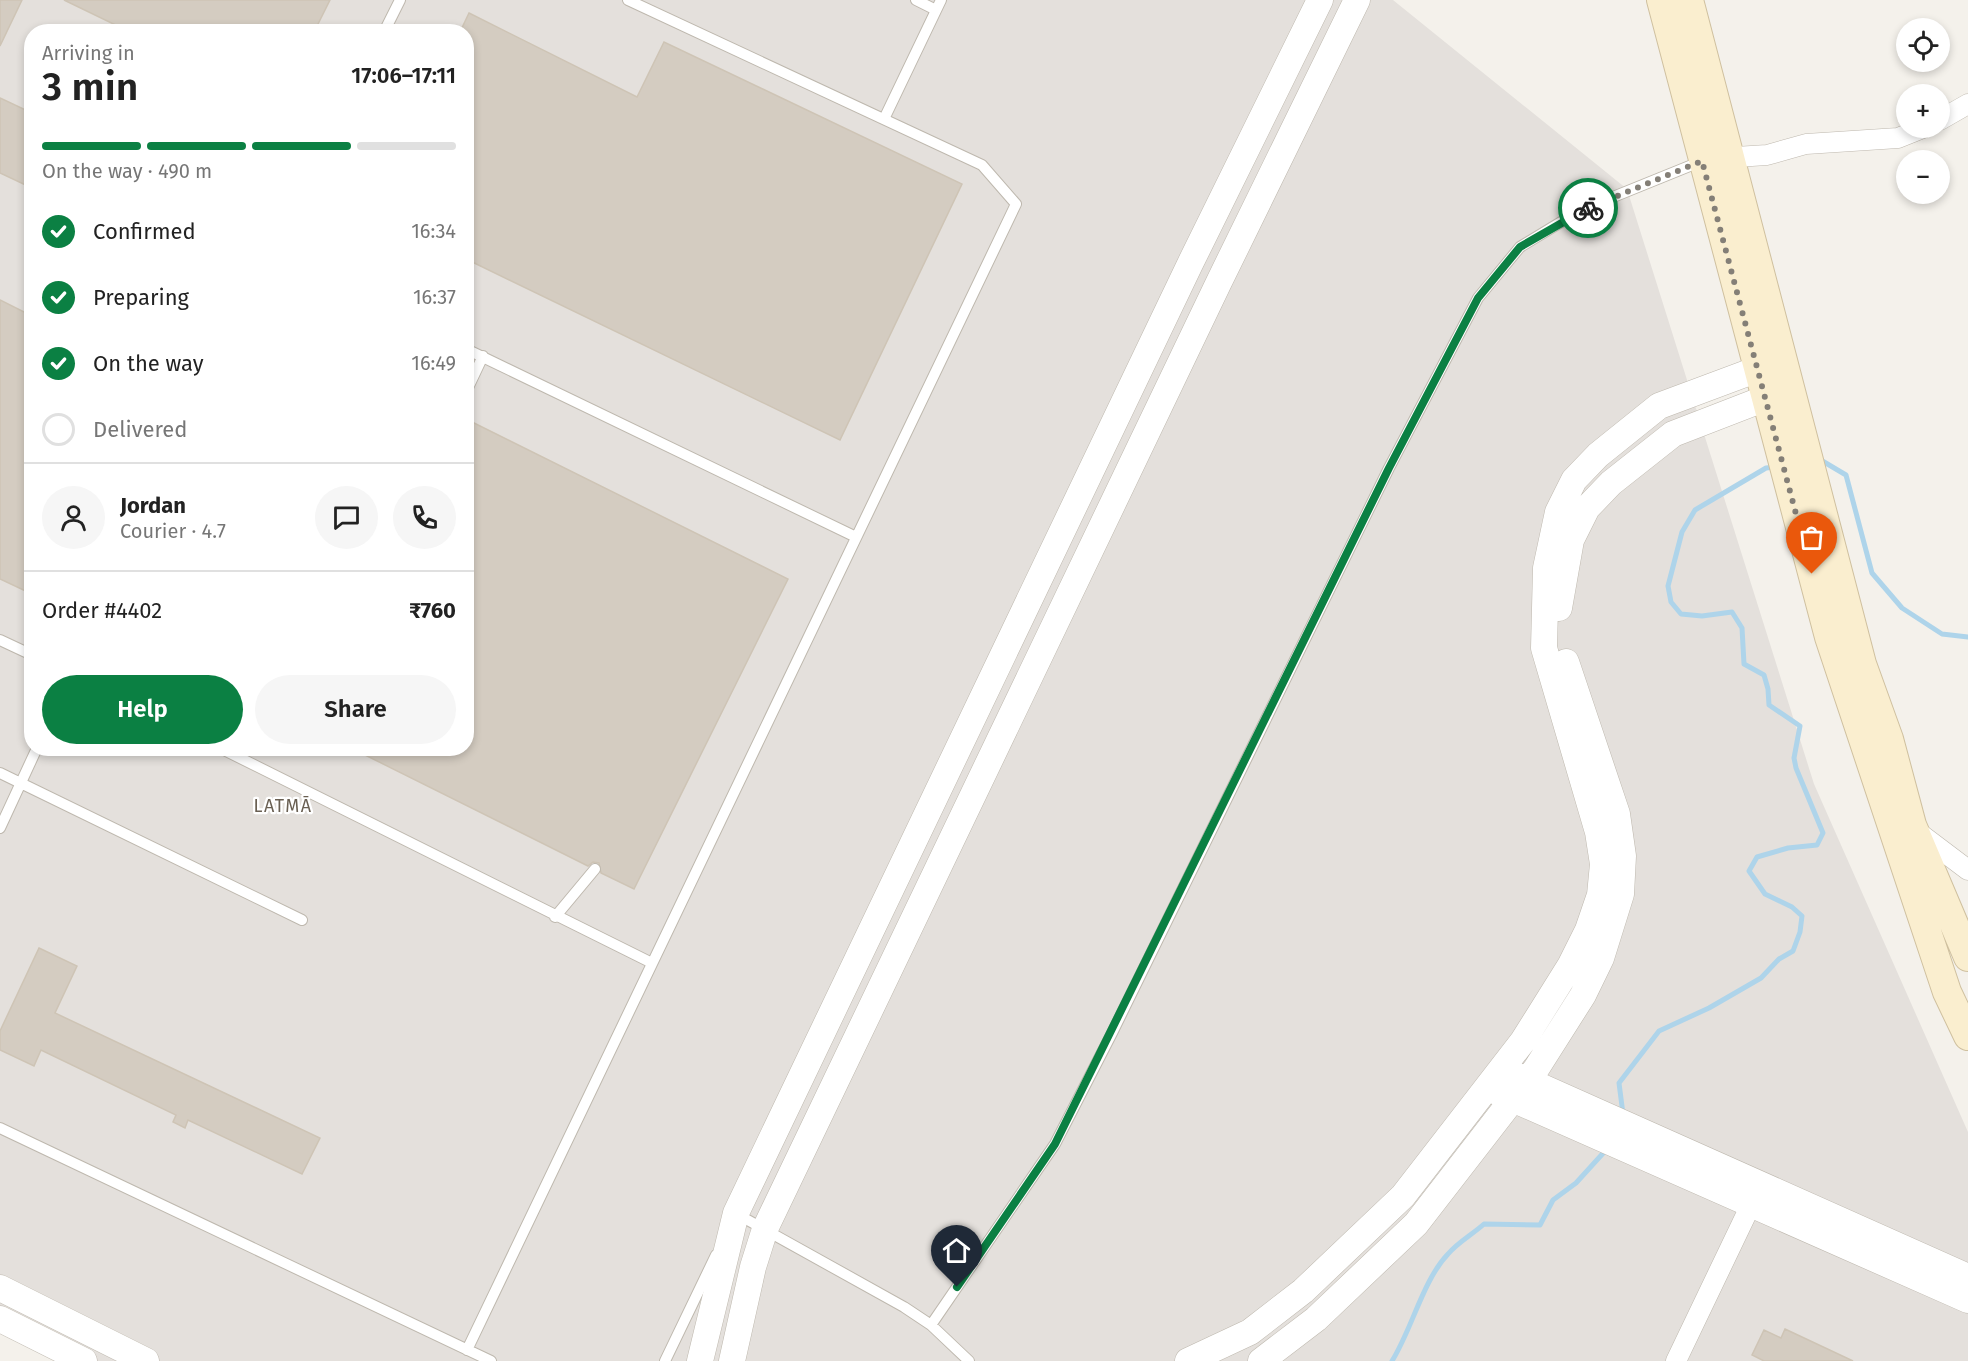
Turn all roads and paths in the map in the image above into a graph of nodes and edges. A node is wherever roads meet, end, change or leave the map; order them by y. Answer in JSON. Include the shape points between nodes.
{"nodes":[{"id":1,"x":400,"y":0,"type":"edge"},
{"id":2,"x":628,"y":0,"type":"edge"},
{"id":3,"x":916,"y":0,"type":"edge"},
{"id":4,"x":1320,"y":0,"type":"edge"},
{"id":5,"x":1357,"y":0,"type":"edge"},
{"id":6,"x":1660,"y":0,"type":"edge"},
{"id":7,"x":1689,"y":0,"type":"edge"},
{"id":8,"x":938,"y":5,"type":"edge"},
{"id":9,"x":388,"y":24,"type":"edge"},
{"id":10,"x":1968,"y":104,"type":"edge"},
{"id":11,"x":1950,"y":114,"type":"edge"},
{"id":12,"x":884,"y":119,"type":"junction"},
{"id":13,"x":1898,"y":138,"type":"edge"},
{"id":14,"x":1731,"y":157,"type":"junction"},
{"id":15,"x":1702,"y":161,"type":"junction"},
{"id":16,"x":474,"y":352,"type":"edge"},
{"id":17,"x":483,"y":356,"type":"junction"},
{"id":18,"x":1770,"y":365,"type":"junction"},
{"id":19,"x":474,"y":375,"type":"edge"},
{"id":20,"x":1778,"y":393,"type":"junction"},
{"id":21,"x":1803,"y":488,"type":"junction"},
{"id":22,"x":856,"y":537,"type":"junction"},
{"id":23,"x":0,"y":640,"type":"edge"},
{"id":24,"x":24,"y":651,"type":"edge"},
{"id":25,"x":34,"y":756,"type":"edge"},
{"id":26,"x":236,"y":756,"type":"edge"},
{"id":27,"x":0,"y":773,"type":"edge"},
{"id":28,"x":22,"y":784,"type":"junction"},
{"id":29,"x":0,"y":828,"type":"edge"},
{"id":30,"x":1914,"y":830,"type":"junction"},
{"id":31,"x":595,"y":869,"type":"dead end"},
{"id":32,"x":1968,"y":870,"type":"edge"},
{"id":33,"x":555,"y":917,"type":"junction"},
{"id":34,"x":302,"y":920,"type":"dead end"},
{"id":35,"x":1968,"y":957,"type":"edge"},
{"id":36,"x":652,"y":963,"type":"junction"},
{"id":37,"x":1968,"y":1036,"type":"edge"},
{"id":38,"x":1494,"y":1078,"type":"junction"},
{"id":39,"x":1520,"y":1090,"type":"junction"},
{"id":40,"x":0,"y":1128,"type":"edge"},
{"id":41,"x":1756,"y":1195,"type":"junction"},
{"id":42,"x":735,"y":1213,"type":"junction"},
{"id":43,"x":765,"y":1229,"type":"junction"},
{"id":44,"x":1968,"y":1277,"type":"edge"},
{"id":45,"x":0,"y":1288,"type":"edge"},
{"id":46,"x":1968,"y":1300,"type":"edge"},
{"id":47,"x":0,"y":1319,"type":"edge"},
{"id":48,"x":932,"y":1325,"type":"junction"},
{"id":49,"x":467,"y":1350,"type":"junction"},
{"id":50,"x":84,"y":1361,"type":"edge"},
{"id":51,"x":146,"y":1361,"type":"edge"},
{"id":52,"x":491,"y":1361,"type":"edge"},
{"id":53,"x":665,"y":1361,"type":"edge"},
{"id":54,"x":700,"y":1361,"type":"edge"},
{"id":55,"x":732,"y":1361,"type":"edge"},
{"id":56,"x":969,"y":1361,"type":"edge"},
{"id":57,"x":1188,"y":1361,"type":"edge"},
{"id":58,"x":1261,"y":1361,"type":"edge"},
{"id":59,"x":1676,"y":1361,"type":"edge"}],
"edges":[{"from":1,"to":9,"type":"lane"},
{"from":2,"to":12,"type":"lane"},
{"from":3,"to":8,"type":"lane"},
{"from":4,"to":42,"type":"street"},
{"from":5,"to":43,"type":"street"},
{"from":6,"to":15,"type":"main road"},
{"from":7,"to":14,"type":"main road"},
{"from":8,"to":12,"type":"lane"},
{"from":10,"to":11,"type":"street"},
{"from":12,"to":22,"type":"lane","via":[[982,165],[1016,204]]},
{"from":13,"to":14,"type":"street","via":[[1806,144],[1767,155]]},
{"from":14,"to":15,"type":"street"},
{"from":14,"to":18,"type":"main road"},
{"from":15,"to":18,"type":"main road"},
{"from":15,"to":48,"type":"lane","via":[[1581,210],[1520,247],[1478,298],[1389,468],[1055,1144]]},
{"from":16,"to":17,"type":"lane"},
{"from":17,"to":19,"type":"lane"},
{"from":17,"to":22,"type":"lane"},
{"from":18,"to":20,"type":"main road"},
{"from":18,"to":38,"type":"street","via":[[1659,406],[1598,455],[1574,480],[1558,512],[1546,568],[1544,648],[1598,832],[1603,864],[1600,896],[1570,966],[1523,1041]]},
{"from":20,"to":21,"type":"main road"},
{"from":20,"to":39,"type":"street","via":[[1673,434],[1611,483],[1587,508],[1571,540],[1559,596],[1557,634],[1617,813],[1623,856],[1622,894],[1597,968],[1583,995]]},
{"from":21,"to":30,"type":"main road","via":[[1889,739]]},
{"from":21,"to":37,"type":"main road","via":[[1836,660],[1947,992]]},
{"from":22,"to":36,"type":"lane"},
{"from":23,"to":24,"type":"lane"},
{"from":25,"to":28,"type":"lane"},
{"from":26,"to":33,"type":"lane"},
{"from":27,"to":28,"type":"lane"},
{"from":28,"to":29,"type":"lane"},
{"from":28,"to":34,"type":"lane"},
{"from":30,"to":32,"type":"street"},
{"from":30,"to":35,"type":"main road"},
{"from":31,"to":33,"type":"lane"},
{"from":33,"to":36,"type":"lane"},
{"from":36,"to":49,"type":"lane"},
{"from":38,"to":39,"type":"street"},
{"from":38,"to":57,"type":"street","via":[[1403,1196],[1303,1291],[1250,1332]]},
{"from":39,"to":41,"type":"street"},
{"from":39,"to":58,"type":"street","via":[[1416,1224],[1316,1319]]},
{"from":40,"to":49,"type":"lane"},
{"from":41,"to":44,"type":"street"},
{"from":41,"to":46,"type":"street"},
{"from":41,"to":59,"type":"street"},
{"from":42,"to":43,"type":"lane"},
{"from":42,"to":53,"type":"lane"},
{"from":42,"to":54,"type":"street"},
{"from":43,"to":48,"type":"lane"},
{"from":43,"to":55,"type":"street"},
{"from":45,"to":51,"type":"street"},
{"from":47,"to":50,"type":"street"},
{"from":48,"to":56,"type":"lane"},
{"from":49,"to":52,"type":"lane"}]}
